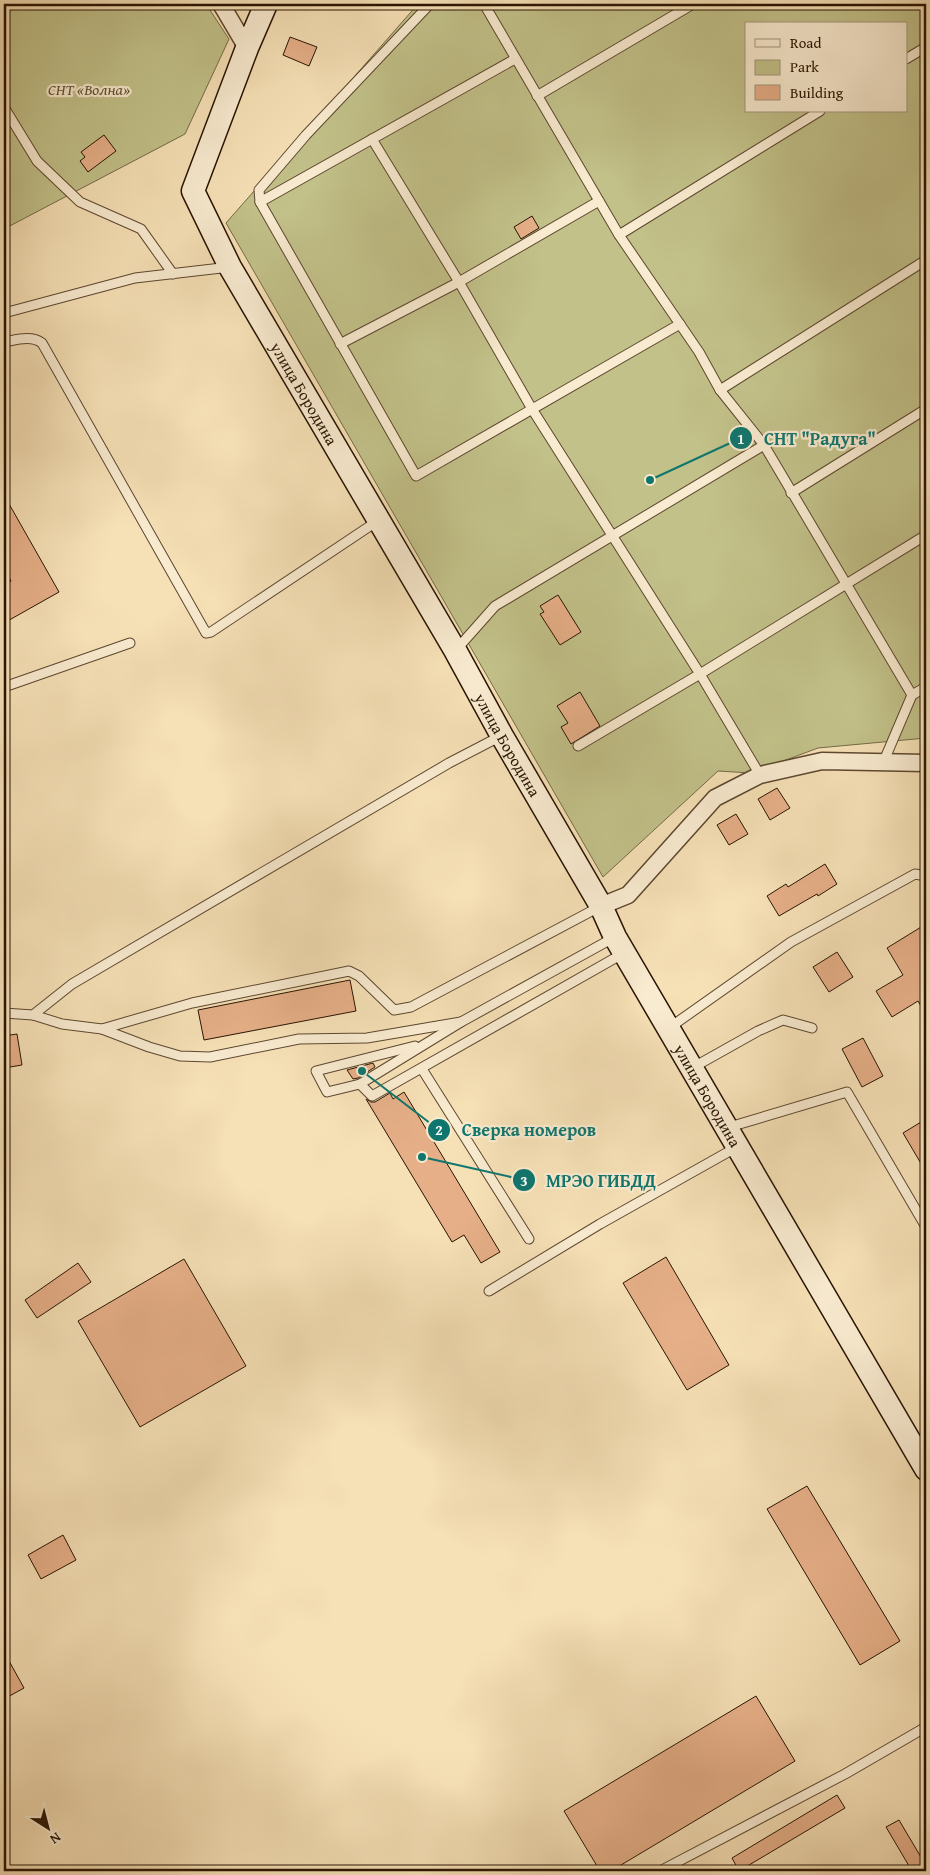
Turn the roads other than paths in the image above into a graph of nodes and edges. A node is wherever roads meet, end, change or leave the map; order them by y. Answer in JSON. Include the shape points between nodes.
{"nodes":[{"id":1,"x":221,"y":4,"type":"edge"},
{"id":2,"x":266,"y":4,"type":"edge"},
{"id":3,"x":430,"y":4,"type":"edge"},
{"id":4,"x":484,"y":4,"type":"edge"},
{"id":5,"x":693,"y":4,"type":"edge"},
{"id":6,"x":926,"y":46,"type":"edge"},
{"id":7,"x":247,"y":48,"type":"junction"},
{"id":8,"x":908,"y":58,"type":"edge"},
{"id":9,"x":515,"y":59,"type":"junction"},
{"id":10,"x":537,"y":96,"type":"junction"},
{"id":11,"x":4,"y":107,"type":"edge"},
{"id":12,"x":818,"y":112,"type":"edge"},
{"id":13,"x":372,"y":139,"type":"junction"},
{"id":14,"x":599,"y":201,"type":"junction"},
{"id":15,"x":260,"y":202,"type":"junction"},
{"id":16,"x":619,"y":234,"type":"junction"},
{"id":17,"x":926,"y":260,"type":"edge"},
{"id":18,"x":230,"y":267,"type":"junction"},
{"id":19,"x":173,"y":274,"type":"junction"},
{"id":20,"x":459,"y":282,"type":"junction"},
{"id":21,"x":4,"y":313,"type":"edge"},
{"id":22,"x":680,"y":324,"type":"junction"},
{"id":23,"x":4,"y":342,"type":"edge"},
{"id":24,"x":340,"y":344,"type":"junction"},
{"id":25,"x":720,"y":390,"type":"junction"},
{"id":26,"x":532,"y":409,"type":"junction"},
{"id":27,"x":926,"y":409,"type":"edge"},
{"id":28,"x":764,"y":445,"type":"junction"},
{"id":29,"x":791,"y":493,"type":"junction"},
{"id":30,"x":379,"y":520,"type":"junction"},
{"id":31,"x":926,"y":535,"type":"edge"},
{"id":32,"x":612,"y":536,"type":"junction"},
{"id":33,"x":847,"y":584,"type":"junction"},
{"id":34,"x":130,"y":643,"type":"dead end"},
{"id":35,"x":455,"y":650,"type":"junction"},
{"id":36,"x":700,"y":674,"type":"junction"},
{"id":37,"x":4,"y":686,"type":"edge"},
{"id":38,"x":926,"y":687,"type":"edge"},
{"id":39,"x":912,"y":696,"type":"junction"},
{"id":40,"x":502,"y":736,"type":"junction"},
{"id":41,"x":578,"y":746,"type":"dead end"},
{"id":42,"x":883,"y":763,"type":"junction"},
{"id":43,"x":926,"y":763,"type":"edge"},
{"id":44,"x":760,"y":775,"type":"junction"},
{"id":45,"x":926,"y":876,"type":"edge"},
{"id":46,"x":601,"y":906,"type":"junction"},
{"id":47,"x":620,"y":945,"type":"junction"},
{"id":48,"x":4,"y":1012,"type":"edge"},
{"id":49,"x":33,"y":1015,"type":"junction"},
{"id":50,"x":461,"y":1022,"type":"junction"},
{"id":51,"x":668,"y":1028,"type":"junction"},
{"id":52,"x":812,"y":1028,"type":"dead end"},
{"id":53,"x":102,"y":1030,"type":"junction"},
{"id":54,"x":422,"y":1045,"type":"junction"},
{"id":55,"x":422,"y":1069,"type":"junction"},
{"id":56,"x":692,"y":1069,"type":"junction"},
{"id":57,"x":360,"y":1084,"type":"junction"},
{"id":58,"x":732,"y":1138,"type":"junction"},
{"id":59,"x":926,"y":1227,"type":"edge"},
{"id":60,"x":528,"y":1239,"type":"dead end"},
{"id":61,"x":489,"y":1291,"type":"dead end"},
{"id":62,"x":926,"y":1469,"type":"edge"},
{"id":63,"x":926,"y":1727,"type":"edge"},
{"id":64,"x":660,"y":1871,"type":"edge"}],
"edges":[{"from":1,"to":7,"type":"street"},
{"from":2,"to":7,"type":"main road","name":"улица Бородина"},
{"from":3,"to":15,"type":"lane","via":[[306,135],[259,190]]},
{"from":4,"to":9,"type":"lane"},
{"from":5,"to":10,"type":"lane"},
{"from":6,"to":8,"type":"lane"},
{"from":7,"to":18,"type":"main road","name":"улица Бородина","via":[[193,191]]},
{"from":9,"to":10,"type":"lane"},
{"from":9,"to":13,"type":"lane"},
{"from":10,"to":14,"type":"lane"},
{"from":11,"to":19,"type":"lane","via":[[37,161],[80,202],[141,229]]},
{"from":12,"to":16,"type":"lane"},
{"from":13,"to":15,"type":"lane"},
{"from":13,"to":20,"type":"lane"},
{"from":14,"to":16,"type":"lane"},
{"from":14,"to":20,"type":"lane"},
{"from":15,"to":24,"type":"lane"},
{"from":16,"to":22,"type":"lane"},
{"from":17,"to":25,"type":"lane"},
{"from":18,"to":19,"type":"lane"},
{"from":18,"to":30,"type":"main road","name":"улица Бородина"},
{"from":19,"to":21,"type":"lane","via":[[135,278]]},
{"from":20,"to":24,"type":"lane"},
{"from":20,"to":26,"type":"lane"},
{"from":22,"to":25,"type":"lane"},
{"from":22,"to":26,"type":"lane"},
{"from":23,"to":30,"type":"lane","via":[[30,338],[42,343],[206,632],[211,632]]},
{"from":24,"to":26,"type":"lane","via":[[416,476]]},
{"from":25,"to":28,"type":"lane"},
{"from":26,"to":32,"type":"lane"},
{"from":27,"to":29,"type":"lane"},
{"from":28,"to":29,"type":"lane"},
{"from":28,"to":32,"type":"lane"},
{"from":29,"to":33,"type":"lane"},
{"from":30,"to":35,"type":"main road","name":"улица Бородина"},
{"from":31,"to":33,"type":"lane"},
{"from":32,"to":35,"type":"lane","via":[[495,606]]},
{"from":32,"to":36,"type":"lane"},
{"from":33,"to":36,"type":"lane"},
{"from":33,"to":39,"type":"lane"},
{"from":34,"to":37,"type":"lane"},
{"from":35,"to":40,"type":"main road","name":"улица Бородина"},
{"from":36,"to":41,"type":"lane"},
{"from":36,"to":44,"type":"lane"},
{"from":38,"to":39,"type":"lane"},
{"from":39,"to":42,"type":"lane"},
{"from":40,"to":46,"type":"main road","name":"улица Бородина"},
{"from":40,"to":49,"type":"lane","via":[[449,763],[72,984]]},
{"from":42,"to":43,"type":"street"},
{"from":42,"to":44,"type":"street","via":[[822,761]]},
{"from":44,"to":46,"type":"street","via":[[715,798],[628,895]]},
{"from":45,"to":51,"type":"lane","via":[[915,874],[791,942]]},
{"from":46,"to":47,"type":"main road","name":"улица Бородина"},
{"from":46,"to":53,"type":"lane","via":[[410,1007],[394,1010],[359,976],[349,971],[192,1003]]},
{"from":47,"to":50,"type":"lane"},
{"from":47,"to":51,"type":"main road","name":"улица Бородина"},
{"from":47,"to":55,"type":"lane"},
{"from":48,"to":49,"type":"lane"},
{"from":49,"to":53,"type":"lane","via":[[62,1024]]},
{"from":50,"to":53,"type":"lane","via":[[368,1038],[299,1039],[210,1057],[180,1056]]},
{"from":50,"to":54,"type":"lane"},
{"from":51,"to":56,"type":"main road","name":"улица Бородина"},
{"from":52,"to":56,"type":"lane","via":[[783,1020]]},
{"from":54,"to":57,"type":"lane"},
{"from":54,"to":57,"type":"lane","via":[[316,1071],[327,1092]]},
{"from":55,"to":57,"type":"lane","via":[[372,1096]]},
{"from":55,"to":60,"type":"lane"},
{"from":56,"to":58,"type":"main road","name":"улица Бородина"},
{"from":58,"to":59,"type":"lane","via":[[847,1092]]},
{"from":58,"to":61,"type":"lane"},
{"from":58,"to":62,"type":"main road","name":"улица Бородина"},
{"from":63,"to":64,"type":"lane","via":[[845,1774]]}]}
